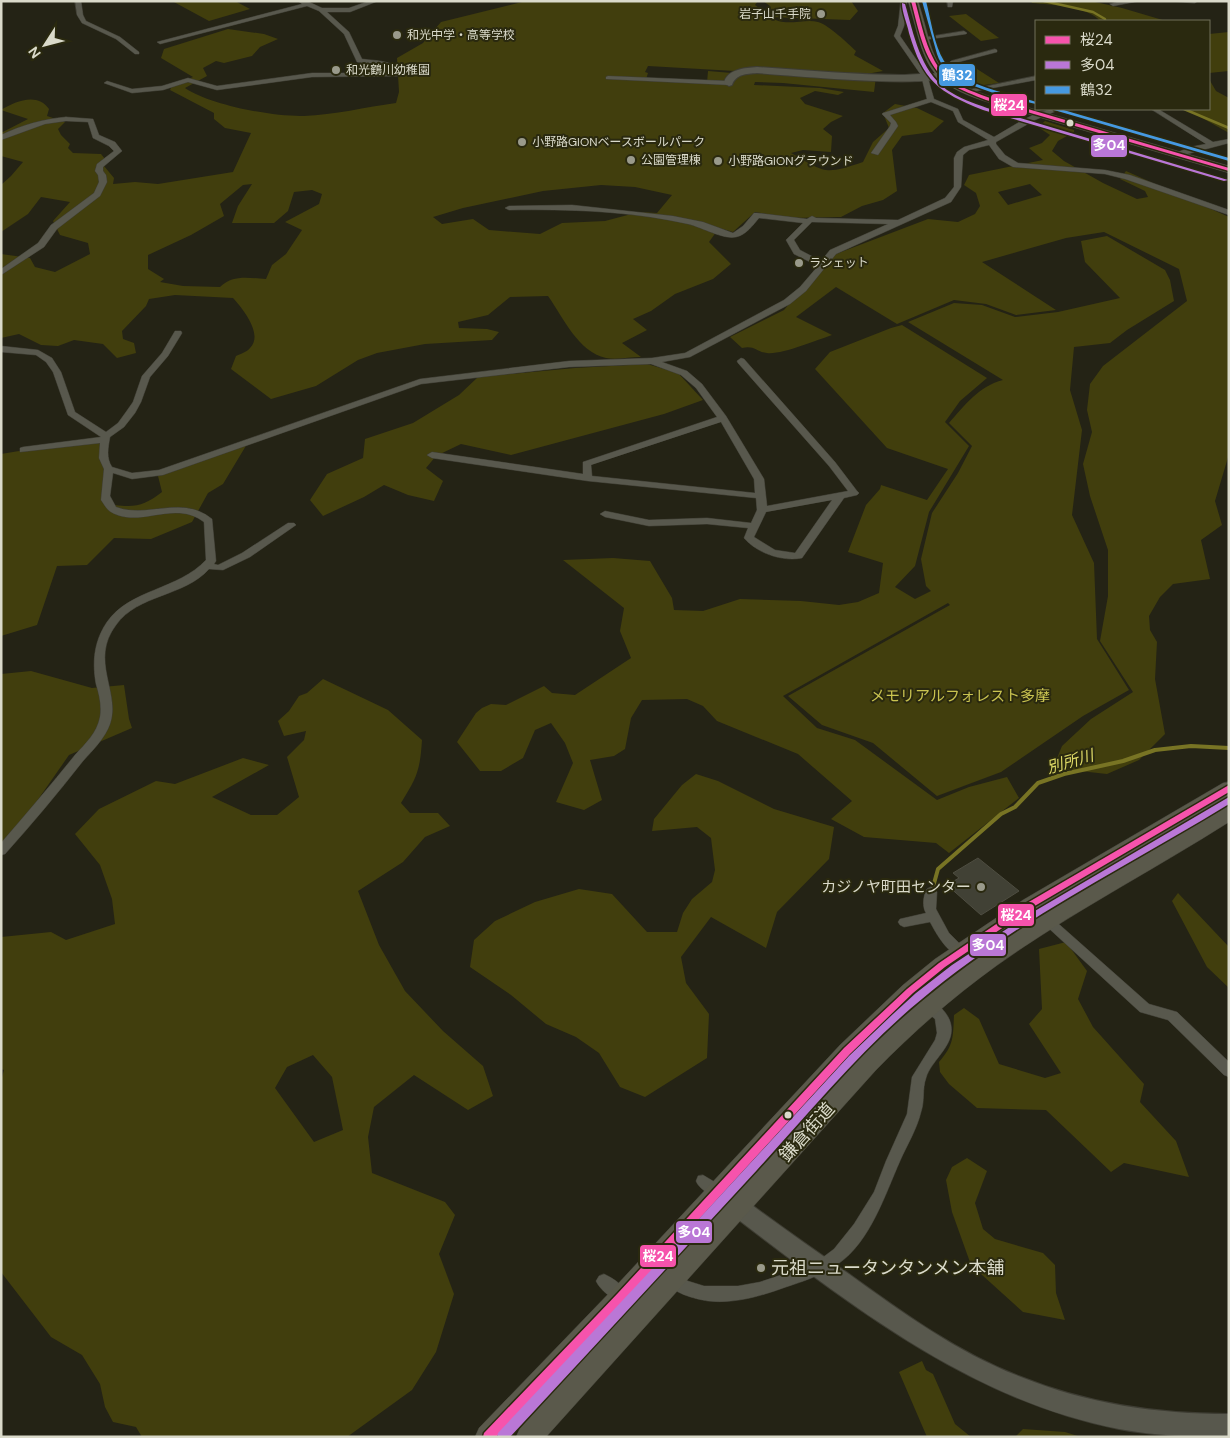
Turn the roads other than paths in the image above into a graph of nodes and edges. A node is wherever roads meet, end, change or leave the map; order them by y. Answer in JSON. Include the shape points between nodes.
{"nodes":[{"id":1,"x":78,"y":1,"type":"edge"},
{"id":2,"x":375,"y":1,"type":"edge"},
{"id":3,"x":904,"y":1,"type":"edge"},
{"id":4,"x":913,"y":1,"type":"edge"},
{"id":5,"x":1132,"y":1,"type":"edge"},
{"id":6,"x":1136,"y":1,"type":"edge"},
{"id":7,"x":1174,"y":1,"type":"edge"},
{"id":8,"x":1194,"y":1,"type":"edge"},
{"id":9,"x":304,"y":3,"type":"edge"},
{"id":10,"x":1113,"y":4,"type":"dead end"},
{"id":11,"x":321,"y":10,"type":"junction"},
{"id":12,"x":964,"y":33,"type":"dead end"},
{"id":13,"x":924,"y":38,"type":"junction"},
{"id":14,"x":160,"y":42,"type":"dead end"},
{"id":15,"x":139,"y":50,"type":"dead end"},
{"id":16,"x":996,"y":51,"type":"dead end"},
{"id":17,"x":941,"y":75,"type":"junction"},
{"id":18,"x":608,"y":78,"type":"dead end"},
{"id":19,"x":925,"y":78,"type":"junction"},
{"id":20,"x":1035,"y":78,"type":"edge"},
{"id":21,"x":1028,"y":79,"type":"junction"},
{"id":22,"x":107,"y":83,"type":"dead end"},
{"id":23,"x":729,"y":83,"type":"joint"},
{"id":24,"x":1035,"y":84,"type":"edge"},
{"id":25,"x":966,"y":91,"type":"junction"},
{"id":26,"x":931,"y":100,"type":"junction"},
{"id":27,"x":1055,"y":110,"type":"edge"},
{"id":28,"x":1156,"y":110,"type":"edge"},
{"id":29,"x":1041,"y":115,"type":"junction"},
{"id":30,"x":1,"y":138,"type":"edge"},
{"id":31,"x":993,"y":141,"type":"junction"},
{"id":32,"x":1229,"y":141,"type":"edge"},
{"id":33,"x":1211,"y":144,"type":"junction"},
{"id":34,"x":875,"y":153,"type":"dead end"},
{"id":35,"x":1179,"y":155,"type":"junction"},
{"id":36,"x":1229,"y":170,"type":"edge"},
{"id":37,"x":509,"y":208,"type":"dead end"},
{"id":38,"x":1229,"y":213,"type":"edge"},
{"id":39,"x":811,"y":219,"type":"junction"},
{"id":40,"x":900,"y":222,"type":"junction"},
{"id":41,"x":822,"y":265,"type":"junction"},
{"id":42,"x":1,"y":273,"type":"edge"},
{"id":43,"x":178,"y":333,"type":"dead end"},
{"id":44,"x":1,"y":349,"type":"edge"},
{"id":45,"x":652,"y":361,"type":"junction"},
{"id":46,"x":741,"y":361,"type":"dead end"},
{"id":47,"x":723,"y":418,"type":"junction"},
{"id":48,"x":105,"y":438,"type":"junction"},
{"id":49,"x":22,"y":450,"type":"dead end"},
{"id":50,"x":432,"y":455,"type":"dead end"},
{"id":51,"x":109,"y":469,"type":"junction"},
{"id":52,"x":588,"y":478,"type":"junction"},
{"id":53,"x":761,"y":496,"type":"junction"},
{"id":54,"x":840,"y":496,"type":"junction"},
{"id":55,"x":762,"y":510,"type":"junction"},
{"id":56,"x":605,"y":514,"type":"dead end"},
{"id":57,"x":291,"y":525,"type":"dead end"},
{"id":58,"x":753,"y":526,"type":"junction"},
{"id":59,"x":208,"y":566,"type":"junction"},
{"id":60,"x":1229,"y":788,"type":"edge"},
{"id":61,"x":1229,"y":814,"type":"edge"},
{"id":62,"x":1,"y":851,"type":"edge"},
{"id":63,"x":931,"y":892,"type":"dead end"},
{"id":64,"x":934,"y":916,"type":"junction"},
{"id":65,"x":1048,"y":921,"type":"junction"},
{"id":66,"x":904,"y":922,"type":"dead end"},
{"id":67,"x":961,"y":951,"type":"junction"},
{"id":68,"x":910,"y":990,"type":"junction"},
{"id":69,"x":930,"y":1006,"type":"junction"},
{"id":70,"x":1229,"y":1071,"type":"edge"},
{"id":71,"x":710,"y":1187,"type":"junction"},
{"id":72,"x":739,"y":1207,"type":"junction"},
{"id":73,"x":820,"y":1267,"type":"junction"},
{"id":74,"x":673,"y":1280,"type":"junction"},
{"id":75,"x":604,"y":1282,"type":"dead end"},
{"id":76,"x":622,"y":1296,"type":"junction"},
{"id":77,"x":1229,"y":1426,"type":"edge"},
{"id":78,"x":488,"y":1437,"type":"edge"},
{"id":79,"x":529,"y":1437,"type":"edge"}],
"edges":[{"from":1,"to":15,"type":"street","via":[[84,22],[118,38],[130,49]]},
{"from":2,"to":11,"type":"street","via":[[350,10]]},
{"from":3,"to":19,"type":"street","via":[[903,22],[897,36]]},
{"from":4,"to":13,"type":"main road"},
{"from":5,"to":6,"type":"street"},
{"from":5,"to":10,"type":"street"},
{"from":7,"to":8,"type":"street"},
{"from":9,"to":11,"type":"street"},
{"from":9,"to":14,"type":"street"},
{"from":11,"to":22,"type":"street","via":[[347,33],[359,62],[390,65],[401,76],[312,75],[217,88],[188,80],[163,88],[132,91]]},
{"from":12,"to":13,"type":"street"},
{"from":13,"to":17,"type":"main road"},
{"from":16,"to":17,"type":"street","via":[[953,62]]},
{"from":17,"to":19,"type":"street"},
{"from":17,"to":25,"type":"main road"},
{"from":18,"to":23,"type":"street"},
{"from":19,"to":23,"type":"street","via":[[757,70],[734,75]]},
{"from":19,"to":26,"type":"street"},
{"from":20,"to":21,"type":"street"},
{"from":21,"to":24,"type":"street"},
{"from":21,"to":25,"type":"street"},
{"from":25,"to":29,"type":"main road"},
{"from":26,"to":31,"type":"street","via":[[952,107],[959,113],[960,121]]},
{"from":26,"to":34,"type":"street","via":[[885,114],[894,126]]},
{"from":27,"to":29,"type":"street"},
{"from":28,"to":33,"type":"street"},
{"from":29,"to":31,"type":"street"},
{"from":29,"to":35,"type":"main road"},
{"from":30,"to":42,"type":"street","via":[[49,120],[91,120],[96,136],[118,150],[100,166],[103,182],[97,194],[54,227],[40,245]]},
{"from":31,"to":38,"type":"street","via":[[1002,157],[1016,165],[1105,172]]},
{"from":31,"to":40,"type":"street","via":[[960,154],[958,186],[954,195]]},
{"from":32,"to":33,"type":"street"},
{"from":33,"to":35,"type":"street"},
{"from":35,"to":36,"type":"main road"},
{"from":37,"to":39,"type":"street","via":[[572,207],[673,218],[728,235],[735,235],[746,228],[757,215]]},
{"from":39,"to":40,"type":"street"},
{"from":39,"to":41,"type":"street","via":[[790,240],[797,252]]},
{"from":40,"to":41,"type":"street","via":[[842,247]]},
{"from":41,"to":45,"type":"street","via":[[803,289],[787,302],[687,355]]},
{"from":43,"to":48,"type":"street","via":[[146,376],[134,407]]},
{"from":44,"to":48,"type":"street","via":[[38,353],[49,360],[57,372],[71,413]]},
{"from":45,"to":47,"type":"street","via":[[684,372]]},
{"from":45,"to":51,"type":"street","via":[[569,364],[420,382],[160,473],[132,476]]},
{"from":46,"to":54,"type":"street","via":[[854,493]]},
{"from":47,"to":52,"type":"street","via":[[586,464]]},
{"from":47,"to":53,"type":"street","via":[[759,479]]},
{"from":48,"to":49,"type":"street"},
{"from":48,"to":51,"type":"street","via":[[102,455]]},
{"from":50,"to":52,"type":"street"},
{"from":51,"to":59,"type":"street","via":[[106,500],[117,511],[144,514],[189,509],[205,516],[209,521],[212,556]]},
{"from":52,"to":53,"type":"street"},
{"from":53,"to":55,"type":"street"},
{"from":54,"to":55,"type":"street"},
{"from":54,"to":58,"type":"street","via":[[798,556],[759,548],[749,538]]},
{"from":55,"to":58,"type":"street"},
{"from":56,"to":58,"type":"street","via":[[649,522],[707,521]]},
{"from":57,"to":59,"type":"street","via":[[246,555],[219,568]]},
{"from":59,"to":62,"type":"street","via":[[189,580],[130,606],[112,622],[104,638],[99,666],[104,691],[104,724],[43,805]]},
{"from":60,"to":67,"type":"main road","name":"鎌倉街道","via":[[1030,905]]},
{"from":61,"to":65,"type":"main road","name":"鎌倉街道"},
{"from":63,"to":64,"type":"street","via":[[930,909]]},
{"from":64,"to":66,"type":"street"},
{"from":64,"to":67,"type":"street","via":[[944,936]]},
{"from":65,"to":69,"type":"main road","name":"鎌倉街道"},
{"from":65,"to":70,"type":"street","via":[[1145,1008],[1172,1016]]},
{"from":67,"to":68,"type":"main road","name":"鎌倉街道"},
{"from":68,"to":69,"type":"street"},
{"from":68,"to":71,"type":"main road","name":"鎌倉街道"},
{"from":69,"to":72,"type":"main road","name":"鎌倉街道","via":[[868,1064]]},
{"from":69,"to":73,"type":"street","via":[[941,1016],[944,1032],[941,1046],[919,1078],[915,1112],[880,1195],[843,1251]]},
{"from":71,"to":72,"type":"street"},
{"from":71,"to":76,"type":"main road","name":"鎌倉街道"},
{"from":72,"to":73,"type":"street"},
{"from":72,"to":74,"type":"main road","name":"鎌倉街道"},
{"from":73,"to":74,"type":"street","via":[[767,1286],[725,1295],[688,1289]]},
{"from":73,"to":77,"type":"street","via":[[919,1337],[981,1372],[1018,1388],[1076,1408],[1129,1420],[1197,1427]]},
{"from":74,"to":79,"type":"main road","name":"鎌倉街道"},
{"from":75,"to":76,"type":"street"},
{"from":76,"to":78,"type":"main road","name":"鎌倉街道"}]}
